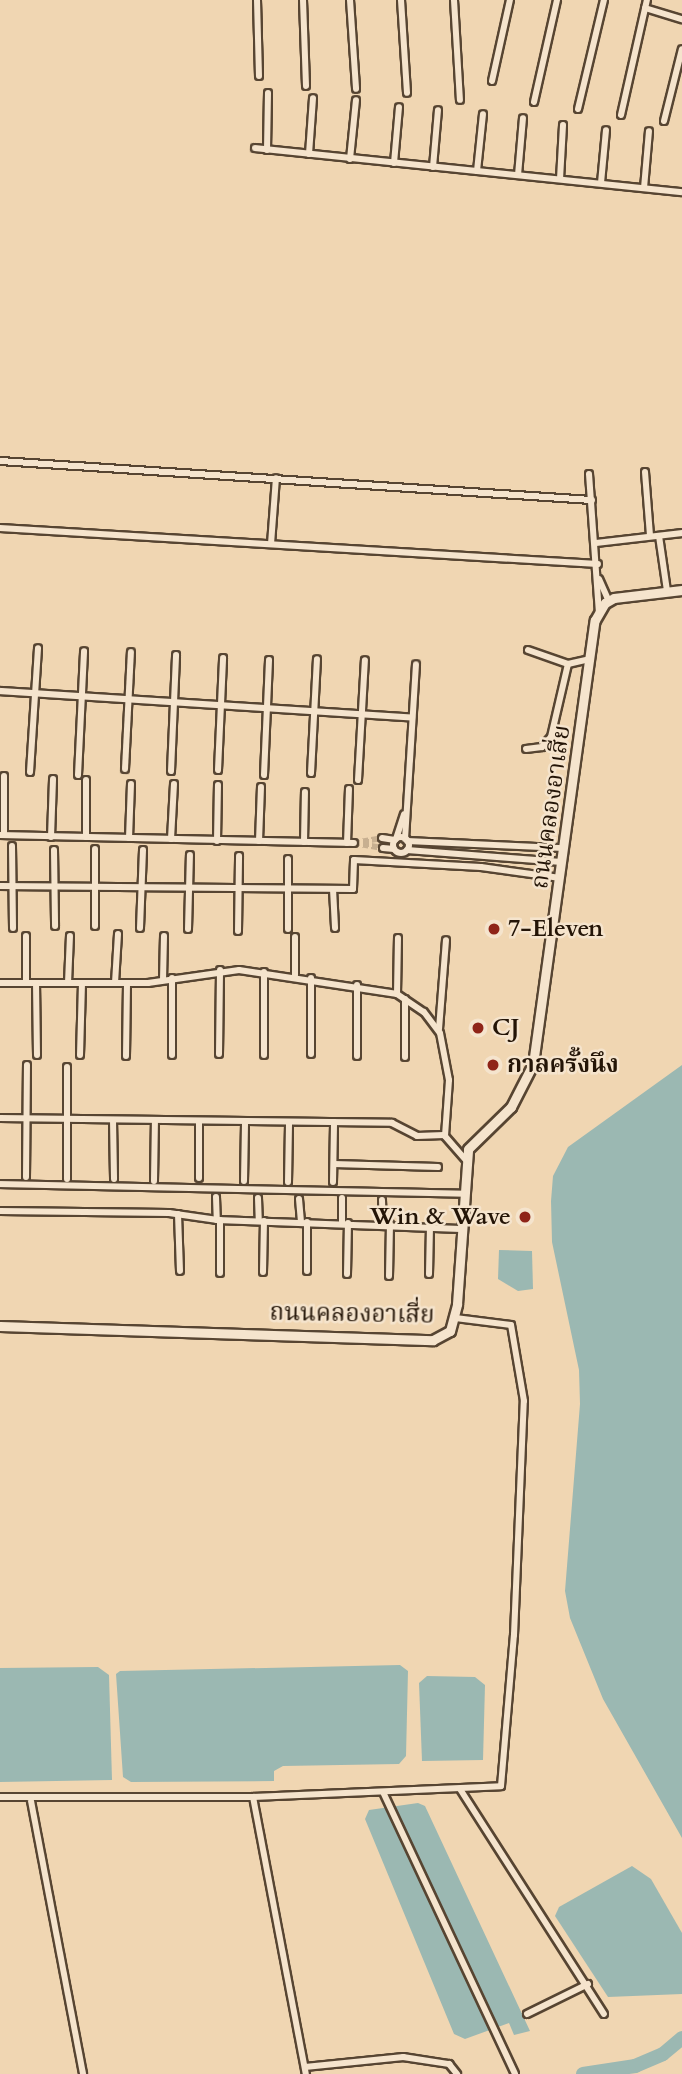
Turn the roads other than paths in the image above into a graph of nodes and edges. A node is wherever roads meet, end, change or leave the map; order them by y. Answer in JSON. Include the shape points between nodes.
{"nodes":[{"id":1,"x":257,"y":0,"type":"edge"},
{"id":2,"x":303,"y":0,"type":"edge"},
{"id":3,"x":350,"y":0,"type":"edge"},
{"id":4,"x":401,"y":0,"type":"edge"},
{"id":5,"x":454,"y":0,"type":"edge"},
{"id":6,"x":510,"y":0,"type":"edge"},
{"id":7,"x":557,"y":0,"type":"edge"},
{"id":8,"x":604,"y":0,"type":"edge"},
{"id":9,"x":647,"y":0,"type":"edge"},
{"id":10,"x":645,"y":8,"type":"junction"},
{"id":11,"x":682,"y":19,"type":"edge"},
{"id":12,"x":682,"y":49,"type":"edge"},
{"id":13,"x":259,"y":76,"type":"dead end"},
{"id":14,"x":492,"y":81,"type":"dead end"},
{"id":15,"x":306,"y":86,"type":"dead end"},
{"id":16,"x":356,"y":89,"type":"dead end"},
{"id":17,"x":268,"y":93,"type":"dead end"},
{"id":18,"x":407,"y":93,"type":"dead end"},
{"id":19,"x":313,"y":98,"type":"dead end"},
{"id":20,"x":356,"y":100,"type":"dead end"},
{"id":21,"x":460,"y":100,"type":"dead end"},
{"id":22,"x":534,"y":102,"type":"dead end"},
{"id":23,"x":399,"y":107,"type":"dead end"},
{"id":24,"x":578,"y":109,"type":"dead end"},
{"id":25,"x":438,"y":110,"type":"dead end"},
{"id":26,"x":483,"y":114,"type":"dead end"},
{"id":27,"x":621,"y":115,"type":"dead end"},
{"id":28,"x":523,"y":118,"type":"dead end"},
{"id":29,"x":664,"y":121,"type":"dead end"},
{"id":30,"x":563,"y":125,"type":"dead end"},
{"id":31,"x":606,"y":130,"type":"dead end"},
{"id":32,"x":649,"y":131,"type":"dead end"},
{"id":33,"x":255,"y":148,"type":"dead end"},
{"id":34,"x":267,"y":150,"type":"junction"},
{"id":35,"x":309,"y":154,"type":"junction"},
{"id":36,"x":350,"y":159,"type":"junction"},
{"id":37,"x":394,"y":163,"type":"junction"},
{"id":38,"x":433,"y":167,"type":"junction"},
{"id":39,"x":477,"y":171,"type":"junction"},
{"id":40,"x":518,"y":175,"type":"junction"},
{"id":41,"x":560,"y":179,"type":"junction"},
{"id":42,"x":601,"y":183,"type":"junction"},
{"id":43,"x":644,"y":188,"type":"junction"},
{"id":44,"x":682,"y":191,"type":"edge"},
{"id":45,"x":0,"y":461,"type":"edge"},
{"id":46,"x":645,"y":472,"type":"dead end"},
{"id":47,"x":589,"y":474,"type":"dead end"},
{"id":48,"x":276,"y":478,"type":"junction"},
{"id":49,"x":592,"y":500,"type":"junction"},
{"id":50,"x":0,"y":528,"type":"edge"},
{"id":51,"x":682,"y":533,"type":"edge"},
{"id":52,"x":659,"y":536,"type":"junction"},
{"id":53,"x":650,"y":537,"type":"junction"},
{"id":54,"x":596,"y":542,"type":"junction"},
{"id":55,"x":271,"y":544,"type":"junction"},
{"id":56,"x":598,"y":564,"type":"junction"},
{"id":57,"x":599,"y":579,"type":"junction"},
{"id":58,"x":682,"y":590,"type":"edge"},
{"id":59,"x":667,"y":591,"type":"junction"},
{"id":60,"x":609,"y":601,"type":"junction"},
{"id":61,"x":599,"y":613,"type":"junction"},
{"id":62,"x":38,"y":648,"type":"dead end"},
{"id":63,"x":84,"y":650,"type":"dead end"},
{"id":64,"x":528,"y":650,"type":"dead end"},
{"id":65,"x":131,"y":652,"type":"dead end"},
{"id":66,"x":176,"y":655,"type":"dead end"},
{"id":67,"x":223,"y":659,"type":"dead end"},
{"id":68,"x":317,"y":659,"type":"dead end"},
{"id":69,"x":590,"y":659,"type":"junction"},
{"id":70,"x":269,"y":660,"type":"dead end"},
{"id":71,"x":365,"y":660,"type":"dead end"},
{"id":72,"x":416,"y":664,"type":"dead end"},
{"id":73,"x":568,"y":664,"type":"junction"},
{"id":74,"x":0,"y":691,"type":"edge"},
{"id":75,"x":36,"y":694,"type":"junction"},
{"id":76,"x":81,"y":697,"type":"junction"},
{"id":77,"x":128,"y":700,"type":"junction"},
{"id":78,"x":174,"y":703,"type":"junction"},
{"id":79,"x":219,"y":706,"type":"junction"},
{"id":80,"x":265,"y":709,"type":"junction"},
{"id":81,"x":313,"y":712,"type":"junction"},
{"id":82,"x":360,"y":715,"type":"junction"},
{"id":83,"x":412,"y":718,"type":"junction"},
{"id":84,"x":526,"y":749,"type":"dead end"},
{"id":85,"x":125,"y":769,"type":"dead end"},
{"id":86,"x":218,"y":770,"type":"dead end"},
{"id":87,"x":30,"y":772,"type":"dead end"},
{"id":88,"x":171,"y":772,"type":"dead end"},
{"id":89,"x":311,"y":773,"type":"dead end"},
{"id":90,"x":78,"y":775,"type":"dead end"},
{"id":91,"x":264,"y":775,"type":"dead end"},
{"id":92,"x":4,"y":776,"type":"dead end"},
{"id":93,"x":53,"y":779,"type":"dead end"},
{"id":94,"x":86,"y":780,"type":"dead end"},
{"id":95,"x":358,"y":780,"type":"dead end"},
{"id":96,"x":131,"y":784,"type":"dead end"},
{"id":97,"x":174,"y":784,"type":"dead end"},
{"id":98,"x":218,"y":786,"type":"dead end"},
{"id":99,"x":261,"y":787,"type":"dead end"},
{"id":100,"x":349,"y":789,"type":"dead end"},
{"id":101,"x":305,"y":792,"type":"dead end"},
{"id":102,"x":404,"y":814,"type":"junction"},
{"id":103,"x":2,"y":835,"type":"edge"},
{"id":104,"x":51,"y":837,"type":"junction"},
{"id":105,"x":86,"y":837,"type":"junction"},
{"id":106,"x":130,"y":838,"type":"junction"},
{"id":107,"x":382,"y":838,"type":"tunnel mouth"},
{"id":108,"x":171,"y":839,"type":"junction"},
{"id":109,"x":396,"y":839,"type":"junction"},
{"id":110,"x":406,"y":840,"type":"junction"},
{"id":111,"x":217,"y":841,"type":"junction"},
{"id":112,"x":260,"y":841,"type":"junction"},
{"id":113,"x":304,"y":842,"type":"junction"},
{"id":114,"x":12,"y":846,"type":"dead end"},
{"id":115,"x":383,"y":848,"type":"tunnel mouth"},
{"id":116,"x":564,"y":848,"type":"junction"},
{"id":117,"x":95,"y":849,"type":"dead end"},
{"id":118,"x":394,"y":849,"type":"junction"},
{"id":119,"x":54,"y":850,"type":"dead end"},
{"id":120,"x":143,"y":850,"type":"dead end"},
{"id":121,"x":407,"y":850,"type":"junction"},
{"id":122,"x":190,"y":855,"type":"dead end"},
{"id":123,"x":239,"y":856,"type":"dead end"},
{"id":124,"x":288,"y":859,"type":"dead end"},
{"id":125,"x":562,"y":862,"type":"junction"},
{"id":126,"x":560,"y":878,"type":"junction"},
{"id":127,"x":0,"y":886,"type":"edge"},
{"id":128,"x":12,"y":886,"type":"junction"},
{"id":129,"x":54,"y":887,"type":"junction"},
{"id":130,"x":95,"y":887,"type":"junction"},
{"id":131,"x":141,"y":888,"type":"junction"},
{"id":132,"x":189,"y":888,"type":"junction"},
{"id":133,"x":238,"y":888,"type":"junction"},
{"id":134,"x":288,"y":889,"type":"junction"},
{"id":135,"x":334,"y":889,"type":"junction"},
{"id":136,"x":55,"y":926,"type":"dead end"},
{"id":137,"x":95,"y":926,"type":"dead end"},
{"id":138,"x":13,"y":928,"type":"dead end"},
{"id":139,"x":140,"y":928,"type":"dead end"},
{"id":140,"x":335,"y":928,"type":"dead end"},
{"id":141,"x":188,"y":929,"type":"dead end"},
{"id":142,"x":288,"y":929,"type":"dead end"},
{"id":143,"x":238,"y":931,"type":"dead end"},
{"id":144,"x":118,"y":934,"type":"dead end"},
{"id":145,"x":26,"y":936,"type":"dead end"},
{"id":146,"x":70,"y":936,"type":"dead end"},
{"id":147,"x":164,"y":936,"type":"dead end"},
{"id":148,"x":295,"y":937,"type":"dead end"},
{"id":149,"x":398,"y":938,"type":"dead end"},
{"id":150,"x":446,"y":940,"type":"dead end"},
{"id":151,"x":220,"y":970,"type":"junction"},
{"id":152,"x":264,"y":972,"type":"junction"},
{"id":153,"x":295,"y":975,"type":"junction"},
{"id":154,"x":172,"y":978,"type":"junction"},
{"id":155,"x":312,"y":978,"type":"junction"},
{"id":156,"x":163,"y":980,"type":"junction"},
{"id":157,"x":0,"y":983,"type":"edge"},
{"id":158,"x":26,"y":983,"type":"junction"},
{"id":159,"x":36,"y":983,"type":"junction"},
{"id":160,"x":68,"y":983,"type":"junction"},
{"id":161,"x":82,"y":983,"type":"junction"},
{"id":162,"x":115,"y":983,"type":"junction"},
{"id":163,"x":127,"y":983,"type":"junction"},
{"id":164,"x":357,"y":985,"type":"junction"},
{"id":165,"x":397,"y":994,"type":"junction"},
{"id":166,"x":405,"y":999,"type":"junction"},
{"id":167,"x":439,"y":1031,"type":"junction"},
{"id":168,"x":219,"y":1054,"type":"dead end"},
{"id":169,"x":311,"y":1054,"type":"dead end"},
{"id":170,"x":37,"y":1055,"type":"dead end"},
{"id":171,"x":80,"y":1055,"type":"dead end"},
{"id":172,"x":172,"y":1055,"type":"dead end"},
{"id":173,"x":264,"y":1055,"type":"dead end"},
{"id":174,"x":127,"y":1056,"type":"dead end"},
{"id":175,"x":357,"y":1056,"type":"dead end"},
{"id":176,"x":405,"y":1057,"type":"dead end"},
{"id":177,"x":26,"y":1065,"type":"dead end"},
{"id":178,"x":67,"y":1067,"type":"dead end"},
{"id":179,"x":0,"y":1118,"type":"edge"},
{"id":180,"x":26,"y":1119,"type":"junction"},
{"id":181,"x":66,"y":1119,"type":"junction"},
{"id":182,"x":113,"y":1120,"type":"junction"},
{"id":183,"x":155,"y":1120,"type":"junction"},
{"id":184,"x":199,"y":1121,"type":"junction"},
{"id":185,"x":245,"y":1121,"type":"junction"},
{"id":186,"x":289,"y":1122,"type":"junction"},
{"id":187,"x":334,"y":1122,"type":"junction"},
{"id":188,"x":446,"y":1136,"type":"junction"},
{"id":189,"x":465,"y":1159,"type":"junction"},
{"id":190,"x":334,"y":1164,"type":"junction"},
{"id":191,"x":438,"y":1167,"type":"dead end"},
{"id":192,"x":26,"y":1177,"type":"dead end"},
{"id":193,"x":199,"y":1178,"type":"dead end"},
{"id":194,"x":67,"y":1179,"type":"dead end"},
{"id":195,"x":114,"y":1179,"type":"dead end"},
{"id":196,"x":153,"y":1181,"type":"dead end"},
{"id":197,"x":244,"y":1181,"type":"dead end"},
{"id":198,"x":288,"y":1182,"type":"dead end"},
{"id":199,"x":333,"y":1182,"type":"dead end"},
{"id":200,"x":0,"y":1184,"type":"edge"},
{"id":201,"x":463,"y":1194,"type":"junction"},
{"id":202,"x":216,"y":1197,"type":"dead end"},
{"id":203,"x":258,"y":1198,"type":"dead end"},
{"id":204,"x":342,"y":1198,"type":"dead end"},
{"id":205,"x":299,"y":1199,"type":"dead end"},
{"id":206,"x":382,"y":1200,"type":"dead end"},
{"id":207,"x":0,"y":1211,"type":"edge"},
{"id":208,"x":178,"y":1214,"type":"junction"},
{"id":209,"x":219,"y":1220,"type":"junction"},
{"id":210,"x":261,"y":1221,"type":"junction"},
{"id":211,"x":304,"y":1222,"type":"junction"},
{"id":212,"x":345,"y":1223,"type":"junction"},
{"id":213,"x":387,"y":1224,"type":"junction"},
{"id":214,"x":430,"y":1225,"type":"junction"},
{"id":215,"x":461,"y":1230,"type":"junction"},
{"id":216,"x":180,"y":1271,"type":"dead end"},
{"id":217,"x":307,"y":1271,"type":"dead end"},
{"id":218,"x":263,"y":1272,"type":"dead end"},
{"id":219,"x":220,"y":1273,"type":"dead end"},
{"id":220,"x":429,"y":1273,"type":"dead end"},
{"id":221,"x":347,"y":1274,"type":"dead end"},
{"id":222,"x":389,"y":1276,"type":"dead end"},
{"id":223,"x":455,"y":1318,"type":"junction"},
{"id":224,"x":0,"y":1326,"type":"edge"},
{"id":225,"x":460,"y":1789,"type":"junction"},
{"id":226,"x":383,"y":1792,"type":"junction"},
{"id":227,"x":0,"y":1797,"type":"edge"},
{"id":228,"x":253,"y":1797,"type":"junction"},
{"id":229,"x":31,"y":1801,"type":"junction"},
{"id":230,"x":588,"y":1984,"type":"junction"},
{"id":231,"x":527,"y":2014,"type":"dead end"},
{"id":232,"x":604,"y":2014,"type":"dead end"},
{"id":233,"x":306,"y":2070,"type":"edge"},
{"id":234,"x":83,"y":2074,"type":"edge"},
{"id":235,"x":456,"y":2074,"type":"edge"},
{"id":236,"x":515,"y":2074,"type":"edge"}],
"edges":[{"from":1,"to":13,"type":"street"},
{"from":2,"to":15,"type":"street"},
{"from":3,"to":16,"type":"street"},
{"from":4,"to":18,"type":"street"},
{"from":5,"to":21,"type":"street"},
{"from":6,"to":14,"type":"street"},
{"from":7,"to":22,"type":"street"},
{"from":8,"to":24,"type":"street"},
{"from":9,"to":10,"type":"street"},
{"from":10,"to":11,"type":"street"},
{"from":10,"to":27,"type":"street"},
{"from":12,"to":29,"type":"street"},
{"from":17,"to":34,"type":"street"},
{"from":19,"to":35,"type":"street"},
{"from":20,"to":36,"type":"street"},
{"from":23,"to":37,"type":"street"},
{"from":25,"to":38,"type":"street"},
{"from":26,"to":39,"type":"street"},
{"from":28,"to":40,"type":"street"},
{"from":30,"to":41,"type":"street"},
{"from":31,"to":42,"type":"street"},
{"from":32,"to":43,"type":"street"},
{"from":33,"to":34,"type":"street"},
{"from":34,"to":35,"type":"street"},
{"from":35,"to":36,"type":"street"},
{"from":36,"to":37,"type":"street"},
{"from":37,"to":38,"type":"street"},
{"from":38,"to":39,"type":"street"},
{"from":39,"to":40,"type":"street"},
{"from":40,"to":41,"type":"street"},
{"from":41,"to":42,"type":"street"},
{"from":42,"to":43,"type":"street"},
{"from":43,"to":44,"type":"street"},
{"from":45,"to":48,"type":"street"},
{"from":46,"to":53,"type":"street"},
{"from":47,"to":49,"type":"street"},
{"from":48,"to":49,"type":"street"},
{"from":48,"to":55,"type":"street"},
{"from":49,"to":54,"type":"street"},
{"from":50,"to":55,"type":"street"},
{"from":51,"to":52,"type":"street"},
{"from":52,"to":53,"type":"street"},
{"from":52,"to":59,"type":"street"},
{"from":53,"to":54,"type":"street"},
{"from":54,"to":56,"type":"street"},
{"from":55,"to":56,"type":"street"},
{"from":56,"to":57,"type":"street"},
{"from":57,"to":60,"type":"street"},
{"from":57,"to":61,"type":"street","via":[[595,590]]},
{"from":58,"to":59,"type":"street"},
{"from":59,"to":60,"type":"street"},
{"from":60,"to":61,"type":"street","name":"ถนนคลองอาเสี่ย"},
{"from":61,"to":69,"type":"street","name":"ถนนคลองอาเสี่ย"},
{"from":62,"to":75,"type":"street"},
{"from":63,"to":76,"type":"street"},
{"from":64,"to":73,"type":"street"},
{"from":65,"to":77,"type":"street"},
{"from":66,"to":78,"type":"street"},
{"from":67,"to":79,"type":"street"},
{"from":68,"to":81,"type":"street"},
{"from":69,"to":73,"type":"street"},
{"from":69,"to":116,"type":"street","name":"ถนนคลองอาเสี่ย"},
{"from":70,"to":80,"type":"street"},
{"from":71,"to":82,"type":"street"},
{"from":72,"to":83,"type":"street"},
{"from":73,"to":84,"type":"street","via":[[551,737],[542,747]]},
{"from":74,"to":75,"type":"street"},
{"from":75,"to":76,"type":"street"},
{"from":75,"to":87,"type":"street"},
{"from":76,"to":77,"type":"street"},
{"from":76,"to":90,"type":"street"},
{"from":77,"to":78,"type":"street"},
{"from":77,"to":85,"type":"street"},
{"from":78,"to":79,"type":"street"},
{"from":78,"to":88,"type":"street"},
{"from":79,"to":80,"type":"street"},
{"from":79,"to":86,"type":"street"},
{"from":80,"to":81,"type":"street"},
{"from":80,"to":91,"type":"street"},
{"from":81,"to":82,"type":"street"},
{"from":81,"to":89,"type":"street"},
{"from":82,"to":83,"type":"street"},
{"from":82,"to":95,"type":"street"},
{"from":83,"to":102,"type":"street"},
{"from":92,"to":103,"type":"street"},
{"from":93,"to":104,"type":"street"},
{"from":94,"to":105,"type":"street"},
{"from":96,"to":106,"type":"street"},
{"from":97,"to":108,"type":"street"},
{"from":98,"to":111,"type":"street"},
{"from":99,"to":112,"type":"street"},
{"from":100,"to":113,"type":"street","via":[[350,843]]},
{"from":101,"to":113,"type":"street"},
{"from":102,"to":109,"type":"street"},
{"from":102,"to":110,"type":"street"},
{"from":103,"to":104,"type":"street"},
{"from":104,"to":105,"type":"street"},
{"from":105,"to":106,"type":"street"},
{"from":106,"to":108,"type":"street"},
{"from":107,"to":109,"type":"street"},
{"from":108,"to":111,"type":"street"},
{"from":109,"to":110,"type":"street"},
{"from":109,"to":118,"type":"street"},
{"from":110,"to":116,"type":"street"},
{"from":110,"to":121,"type":"street"},
{"from":111,"to":112,"type":"street"},
{"from":112,"to":113,"type":"street"},
{"from":114,"to":128,"type":"street"},
{"from":115,"to":118,"type":"street"},
{"from":116,"to":125,"type":"street","name":"ถนนคลองอาเสี่ย"},
{"from":117,"to":130,"type":"street"},
{"from":118,"to":121,"type":"street"},
{"from":119,"to":129,"type":"street"},
{"from":120,"to":131,"type":"street"},
{"from":121,"to":125,"type":"street"},
{"from":122,"to":132,"type":"street"},
{"from":123,"to":133,"type":"street"},
{"from":124,"to":134,"type":"street"},
{"from":125,"to":126,"type":"street","name":"ถนนคลองอาเสี่ย"},
{"from":126,"to":135,"type":"street","via":[[481,867],[354,860],[353,889]]},
{"from":126,"to":189,"type":"street","name":"ถนนคลองอาเสี่ย","via":[[533,1065],[520,1094],[473,1141]]},
{"from":127,"to":128,"type":"street"},
{"from":128,"to":129,"type":"street"},
{"from":128,"to":138,"type":"street"},
{"from":129,"to":130,"type":"street"},
{"from":129,"to":136,"type":"street"},
{"from":130,"to":131,"type":"street"},
{"from":130,"to":137,"type":"street"},
{"from":131,"to":132,"type":"street"},
{"from":131,"to":139,"type":"street"},
{"from":132,"to":133,"type":"street"},
{"from":132,"to":141,"type":"street"},
{"from":133,"to":134,"type":"street"},
{"from":133,"to":143,"type":"street"},
{"from":134,"to":135,"type":"street"},
{"from":134,"to":142,"type":"street"},
{"from":135,"to":140,"type":"street"},
{"from":144,"to":162,"type":"street"},
{"from":145,"to":158,"type":"street"},
{"from":146,"to":160,"type":"street"},
{"from":147,"to":156,"type":"street"},
{"from":148,"to":153,"type":"street"},
{"from":149,"to":165,"type":"street"},
{"from":150,"to":167,"type":"street"},
{"from":151,"to":152,"type":"street"},
{"from":151,"to":154,"type":"street"},
{"from":151,"to":168,"type":"street"},
{"from":152,"to":153,"type":"street"},
{"from":152,"to":173,"type":"street"},
{"from":153,"to":155,"type":"street"},
{"from":154,"to":156,"type":"street"},
{"from":154,"to":172,"type":"street"},
{"from":155,"to":164,"type":"street"},
{"from":155,"to":169,"type":"street"},
{"from":156,"to":163,"type":"street"},
{"from":157,"to":158,"type":"street"},
{"from":158,"to":159,"type":"street"},
{"from":159,"to":160,"type":"street"},
{"from":159,"to":170,"type":"street"},
{"from":160,"to":161,"type":"street"},
{"from":161,"to":162,"type":"street"},
{"from":161,"to":171,"type":"street"},
{"from":162,"to":163,"type":"street"},
{"from":163,"to":174,"type":"street"},
{"from":164,"to":165,"type":"street"},
{"from":164,"to":175,"type":"street"},
{"from":165,"to":166,"type":"street"},
{"from":166,"to":167,"type":"street"},
{"from":166,"to":176,"type":"street"},
{"from":167,"to":188,"type":"street","via":[[449,1080]]},
{"from":177,"to":180,"type":"street"},
{"from":178,"to":181,"type":"street"},
{"from":179,"to":180,"type":"street"},
{"from":180,"to":181,"type":"street"},
{"from":180,"to":192,"type":"street"},
{"from":181,"to":182,"type":"street"},
{"from":181,"to":194,"type":"street"},
{"from":182,"to":183,"type":"street"},
{"from":182,"to":195,"type":"street"},
{"from":183,"to":184,"type":"street"},
{"from":183,"to":196,"type":"street"},
{"from":184,"to":185,"type":"street"},
{"from":184,"to":193,"type":"street"},
{"from":185,"to":186,"type":"street"},
{"from":185,"to":197,"type":"street"},
{"from":186,"to":187,"type":"street"},
{"from":186,"to":198,"type":"street"},
{"from":187,"to":188,"type":"street","via":[[392,1123],[417,1136]]},
{"from":187,"to":190,"type":"street"},
{"from":188,"to":189,"type":"street"},
{"from":189,"to":201,"type":"street","name":"ถนนคลองอาเสี่ย"},
{"from":190,"to":191,"type":"street"},
{"from":190,"to":199,"type":"street"},
{"from":200,"to":201,"type":"street"},
{"from":201,"to":215,"type":"street","name":"ถนนคลองอาเสี่ย"},
{"from":202,"to":209,"type":"street"},
{"from":203,"to":210,"type":"street"},
{"from":204,"to":212,"type":"street"},
{"from":205,"to":211,"type":"street"},
{"from":206,"to":213,"type":"street"},
{"from":207,"to":208,"type":"street"},
{"from":208,"to":209,"type":"street"},
{"from":208,"to":216,"type":"street"},
{"from":209,"to":210,"type":"street"},
{"from":209,"to":219,"type":"street"},
{"from":210,"to":211,"type":"street"},
{"from":210,"to":218,"type":"street"},
{"from":211,"to":212,"type":"street"},
{"from":211,"to":217,"type":"street"},
{"from":212,"to":213,"type":"street"},
{"from":212,"to":221,"type":"street"},
{"from":213,"to":214,"type":"street"},
{"from":213,"to":222,"type":"street"},
{"from":214,"to":215,"type":"street"},
{"from":214,"to":220,"type":"street"},
{"from":215,"to":223,"type":"street","name":"ถนนคลองอาเสี่ย"},
{"from":223,"to":224,"type":"street","name":"ถนนคลองอาเสี่ย","via":[[446,1335],[433,1340]]},
{"from":223,"to":225,"type":"street","via":[[511,1325],[525,1414],[503,1780],[495,1788]]},
{"from":225,"to":226,"type":"street"},
{"from":225,"to":230,"type":"street"},
{"from":226,"to":228,"type":"street"},
{"from":226,"to":236,"type":"street"},
{"from":227,"to":229,"type":"street"},
{"from":228,"to":229,"type":"street"},
{"from":228,"to":233,"type":"street"},
{"from":229,"to":234,"type":"street"},
{"from":230,"to":231,"type":"street"},
{"from":230,"to":232,"type":"street"},
{"from":233,"to":235,"type":"street","via":[[403,2057],[449,2064]]}]}
